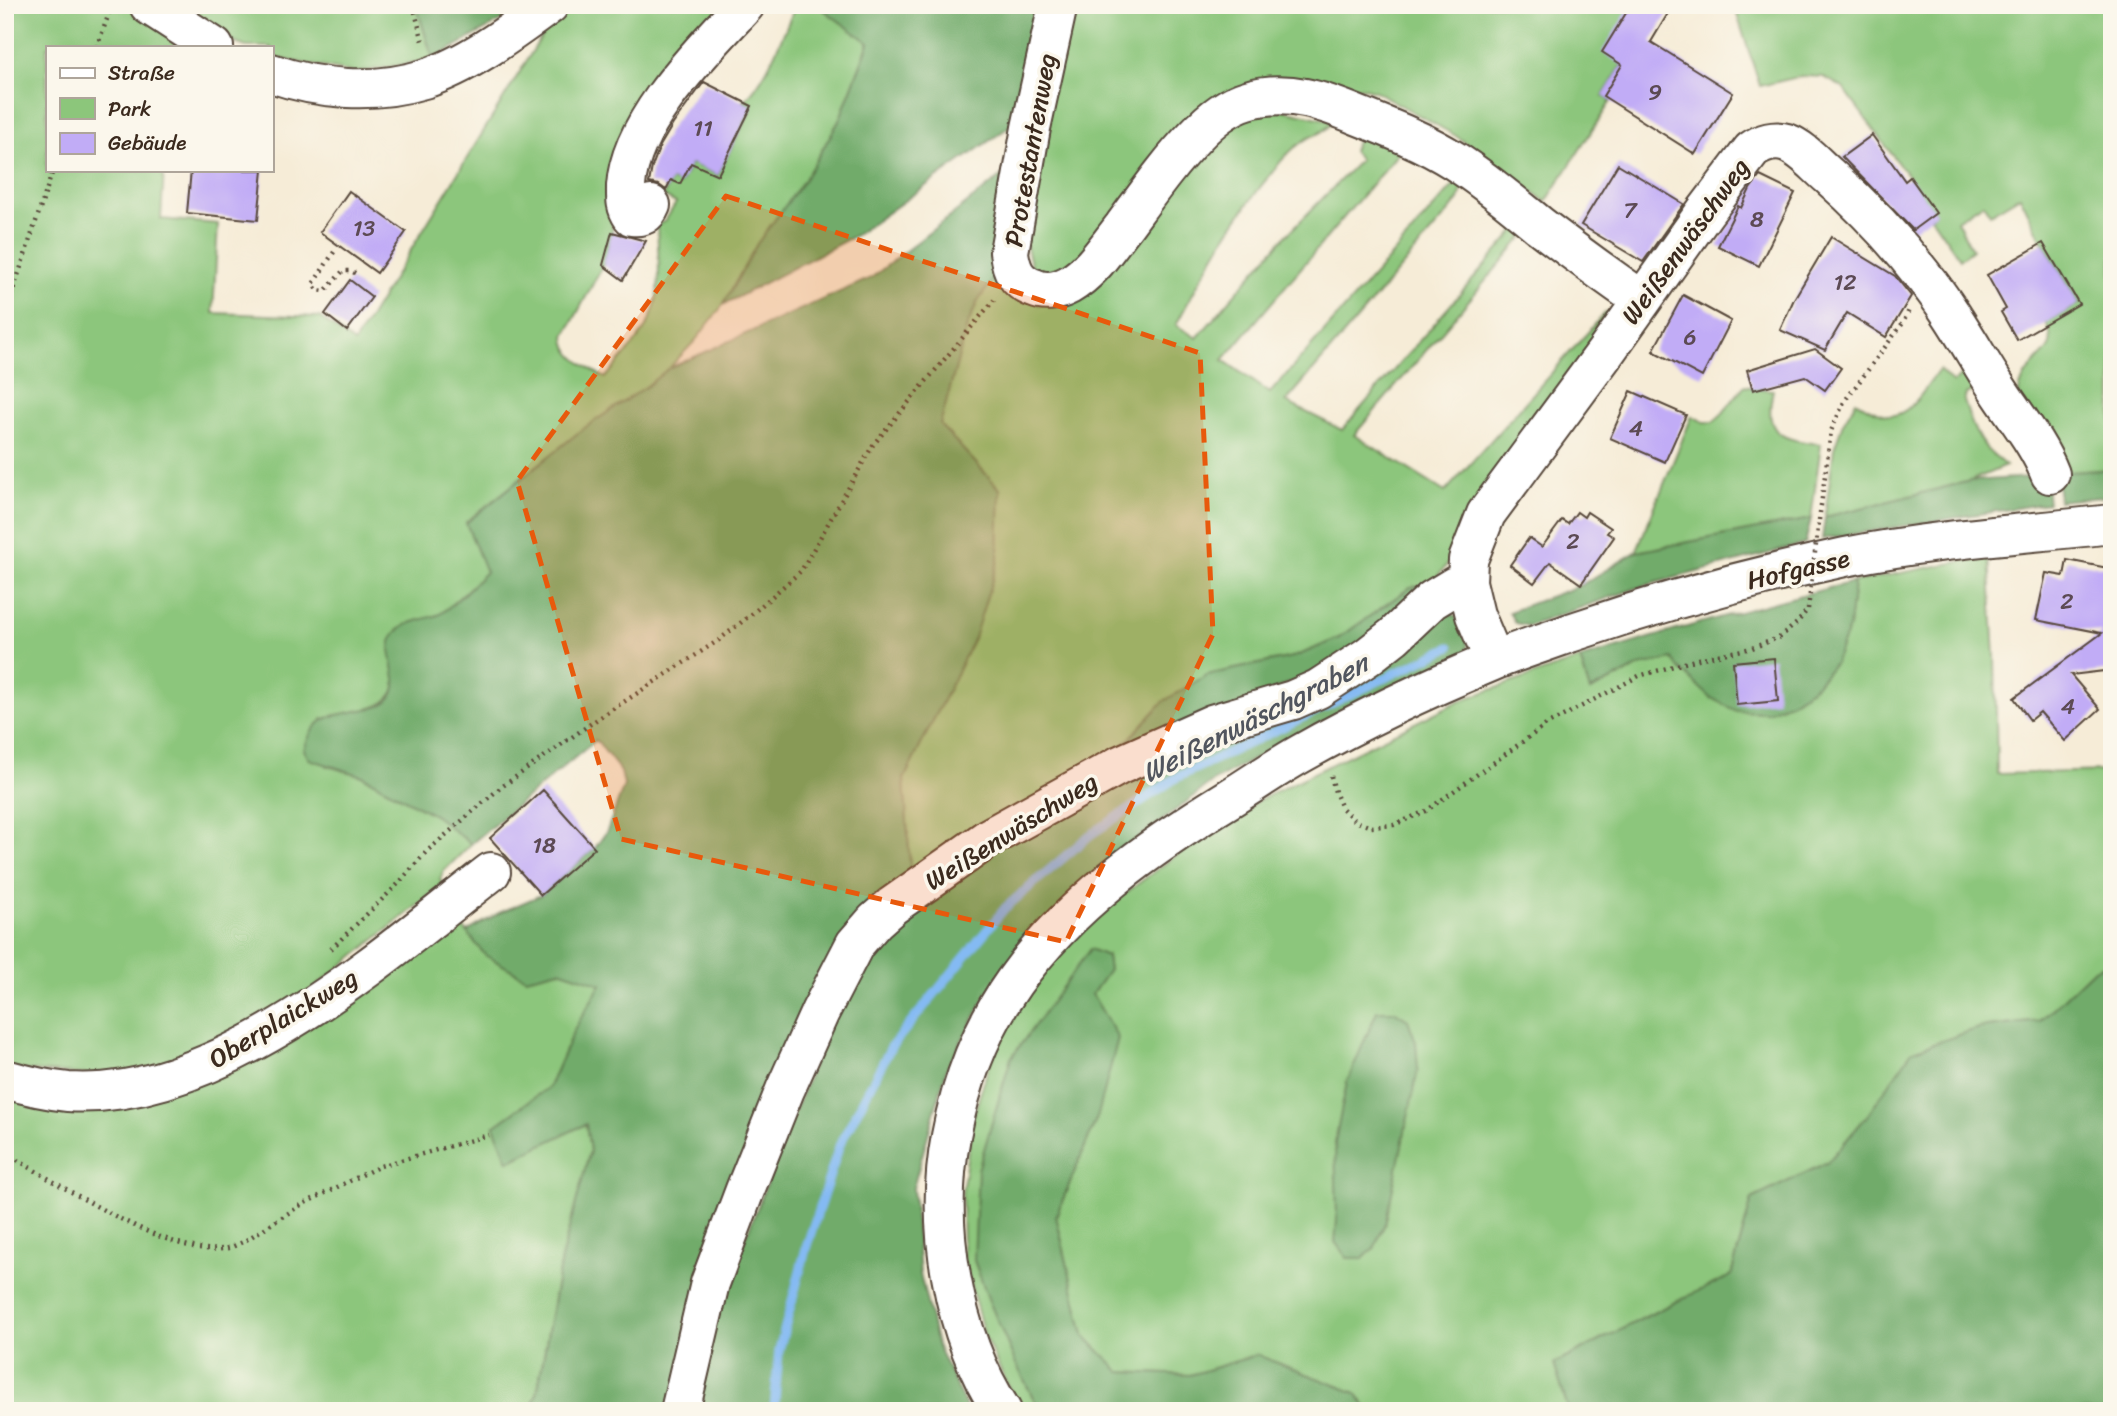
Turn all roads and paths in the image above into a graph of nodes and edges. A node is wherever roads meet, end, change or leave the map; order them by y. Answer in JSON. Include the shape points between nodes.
{"nodes":[{"id":1,"x":112,"y":5,"type":"edge"},
{"id":2,"x":149,"y":5,"type":"edge"},
{"id":3,"x":549,"y":5,"type":"edge"},
{"id":4,"x":745,"y":5,"type":"edge"},
{"id":5,"x":1058,"y":5,"type":"edge"},
{"id":6,"x":97,"y":46,"type":"edge"},
{"id":7,"x":212,"y":46,"type":"edge"},
{"id":8,"x":273,"y":74,"type":"edge"},
{"id":9,"x":52,"y":172,"type":"edge"},
{"id":10,"x":651,"y":205,"type":"dead end"},
{"id":11,"x":334,"y":252,"type":"dead end"},
{"id":12,"x":359,"y":275,"type":"dead end"},
{"id":13,"x":1017,"y":278,"type":"junction"},
{"id":14,"x":1925,"y":278,"type":"junction"},
{"id":15,"x":1642,"y":299,"type":"junction"},
{"id":16,"x":5,"y":315,"type":"edge"},
{"id":17,"x":2050,"y":474,"type":"dead end"},
{"id":18,"x":2112,"y":524,"type":"edge"},
{"id":19,"x":1467,"y":582,"type":"junction"},
{"id":20,"x":1494,"y":660,"type":"junction"},
{"id":21,"x":1328,"y":740,"type":"junction"},
{"id":22,"x":491,"y":872,"type":"dead end"},
{"id":23,"x":329,"y":950,"type":"dead end"},
{"id":24,"x":5,"y":1079,"type":"edge"},
{"id":25,"x":489,"y":1135,"type":"dead end"},
{"id":26,"x":5,"y":1153,"type":"edge"},
{"id":27,"x":680,"y":1411,"type":"edge"},
{"id":28,"x":1002,"y":1411,"type":"edge"}],
"edges":[{"from":1,"to":6,"type":"path"},
{"from":2,"to":7,"type":"main road"},
{"from":3,"to":8,"type":"main road","via":[[482,50],[426,78],[353,89]]},
{"from":4,"to":10,"type":"main road","via":[[702,50],[648,124],[627,177],[626,208],[632,216],[642,216]]},
{"from":5,"to":13,"type":"main road","name":"Protestantenweg","via":[[1009,252]]},
{"from":9,"to":16,"type":"path"},
{"from":11,"to":12,"type":"path","via":[[313,284],[317,290],[325,291],[343,271]]},
{"from":13,"to":15,"type":"main road","name":"Protestantenweg","via":[[1041,291],[1069,285],[1100,256],[1181,151],[1213,118],[1246,100],[1282,95],[1329,103],[1407,135],[1453,160]]},
{"from":13,"to":23,"type":"path","via":[[986,308],[873,446],[801,571],[719,640],[500,788],[426,852]]},
{"from":14,"to":15,"type":"main road","name":"Weißenwäschweg","via":[[1800,150],[1783,142],[1767,142],[1752,150]]},
{"from":14,"to":17,"type":"main road","name":"Weißenwäschweg"},
{"from":14,"to":21,"type":"path","bridge":true,"via":[[1903,323],[1844,402],[1831,431],[1808,609],[1780,637],[1628,681],[1546,725],[1426,811],[1394,825],[1371,827],[1355,821],[1342,808],[1330,772]]},
{"from":15,"to":19,"type":"main road","name":"Weißenwäschweg","via":[[1486,514],[1468,560]]},
{"from":18,"to":20,"type":"main road","name":"Hofgasse","via":[[1952,540],[1848,557],[1633,611]]},
{"from":19,"to":20,"type":"main road","name":"Weißenwäschweg"},
{"from":19,"to":27,"type":"main road","name":"Weißenwäschweg","via":[[1432,600],[1367,657],[1318,688],[1174,739],[1108,772],[990,837],[875,921],[842,966],[750,1177],[710,1283]]},
{"from":20,"to":21,"type":"main road","name":"Hofgasse"},
{"from":21,"to":28,"type":"main road","name":"Hofgasse","via":[[1177,830],[1101,888],[1012,984],[981,1040],[957,1102],[946,1160],[945,1223],[950,1278],[968,1341]]},
{"from":22,"to":24,"type":"main road","name":"Oberplaickweg","via":[[333,992],[201,1067],[150,1083],[96,1091],[70,1092]]},
{"from":25,"to":26,"type":"path","via":[[380,1166],[301,1205],[243,1242],[209,1249],[173,1243],[132,1225]]}]}
